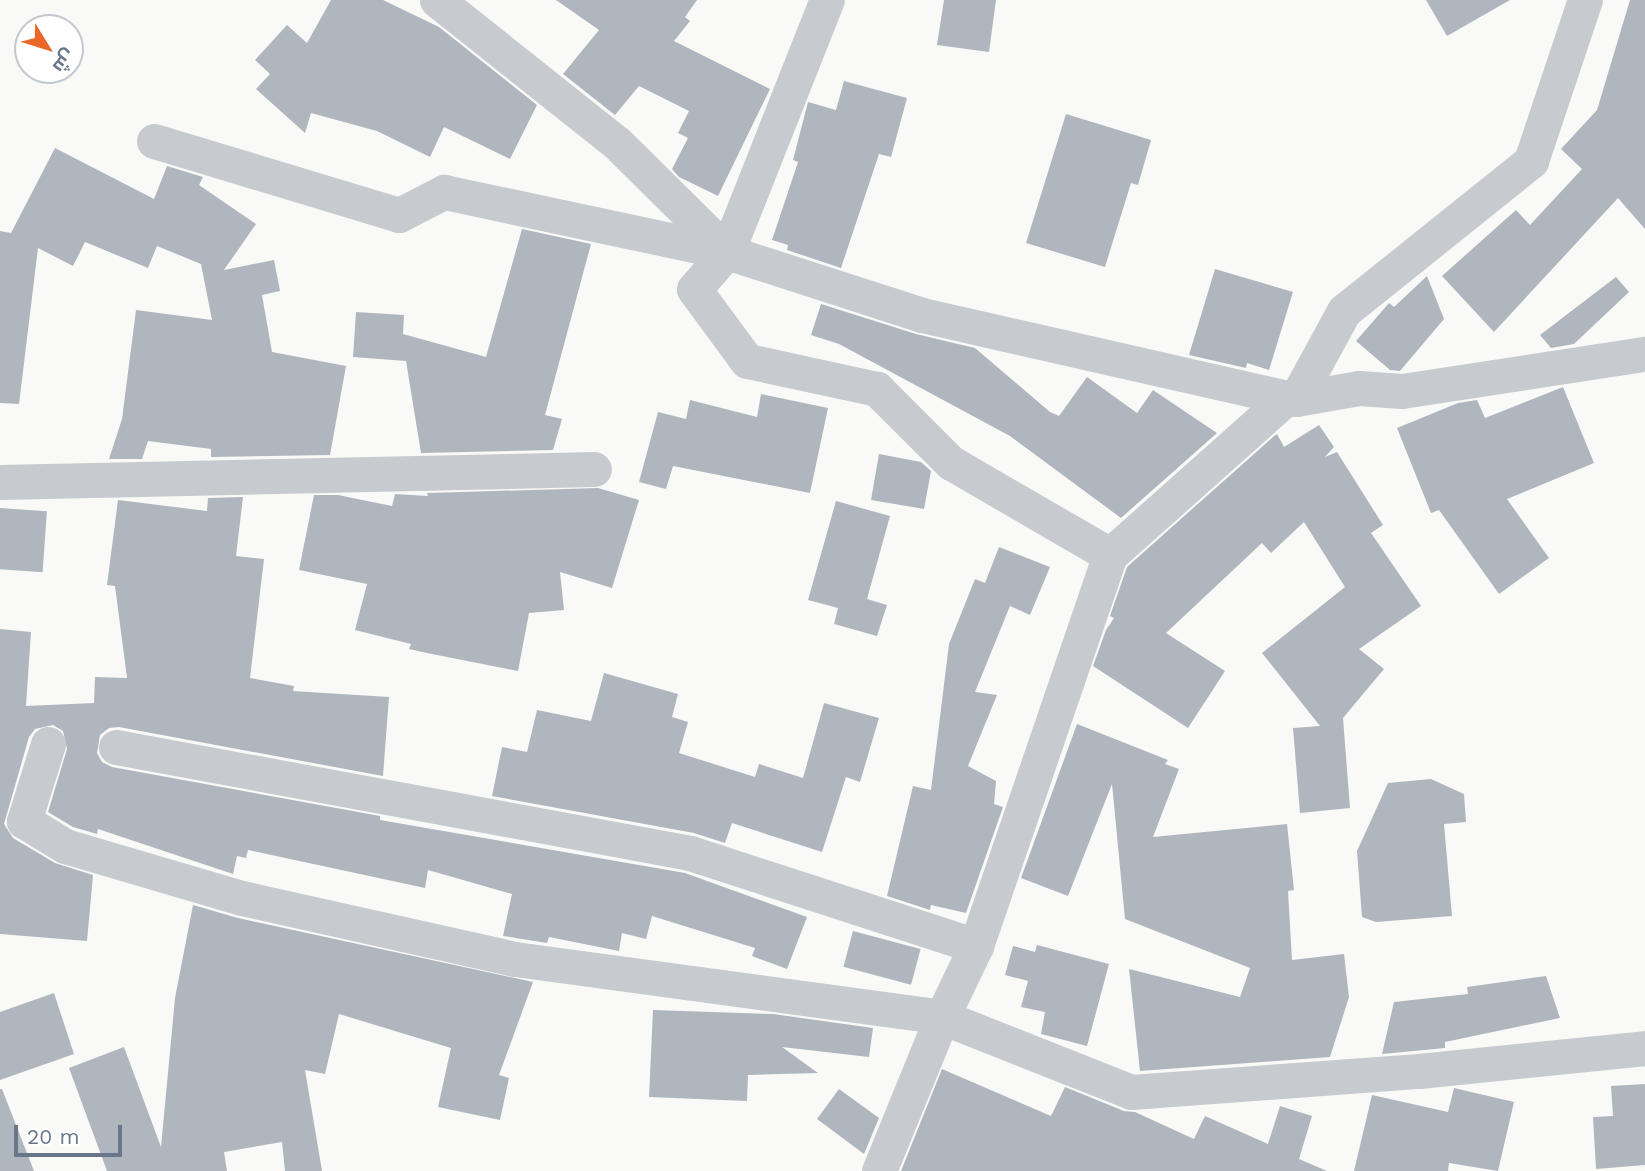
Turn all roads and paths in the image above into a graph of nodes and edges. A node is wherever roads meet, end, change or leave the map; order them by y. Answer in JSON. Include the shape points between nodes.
{"nodes":[{"id":1,"x":437,"y":0,"type":"edge"},
{"id":2,"x":827,"y":0,"type":"edge"},
{"id":3,"x":1585,"y":0,"type":"edge"},
{"id":4,"x":154,"y":141,"type":"dead end"},
{"id":5,"x":727,"y":252,"type":"junction"},
{"id":6,"x":1645,"y":354,"type":"edge"},
{"id":7,"x":1291,"y":398,"type":"junction"},
{"id":8,"x":594,"y":469,"type":"dead end"},
{"id":9,"x":0,"y":482,"type":"edge"},
{"id":10,"x":1110,"y":555,"type":"junction"},
{"id":11,"x":48,"y":744,"type":"dead end"},
{"id":12,"x":116,"y":747,"type":"dead end"},
{"id":13,"x":976,"y":946,"type":"junction"},
{"id":14,"x":942,"y":1017,"type":"junction"},
{"id":15,"x":1645,"y":1048,"type":"edge"},
{"id":16,"x":880,"y":1171,"type":"edge"}],
"edges":[{"from":1,"to":5,"type":"street","via":[[617,143]]},
{"from":2,"to":5,"type":"street"},
{"from":3,"to":7,"type":"street","via":[[1531,161],[1344,311]]},
{"from":4,"to":5,"type":"street","via":[[399,215],[444,191]]},
{"from":5,"to":7,"type":"street","via":[[922,315]]},
{"from":5,"to":10,"type":"street","via":[[694,289],[747,361],[877,389],[951,463]]},
{"from":6,"to":7,"type":"street","via":[[1402,391],[1359,388]]},
{"from":7,"to":10,"type":"street"},
{"from":8,"to":9,"type":"street"},
{"from":10,"to":13,"type":"street"},
{"from":11,"to":14,"type":"street","via":[[24,821],[65,846],[242,898],[515,959]]},
{"from":12,"to":13,"type":"street","via":[[690,853]]},
{"from":13,"to":14,"type":"street"},
{"from":14,"to":15,"type":"street","via":[[1132,1092]]},
{"from":14,"to":16,"type":"street"}]}
